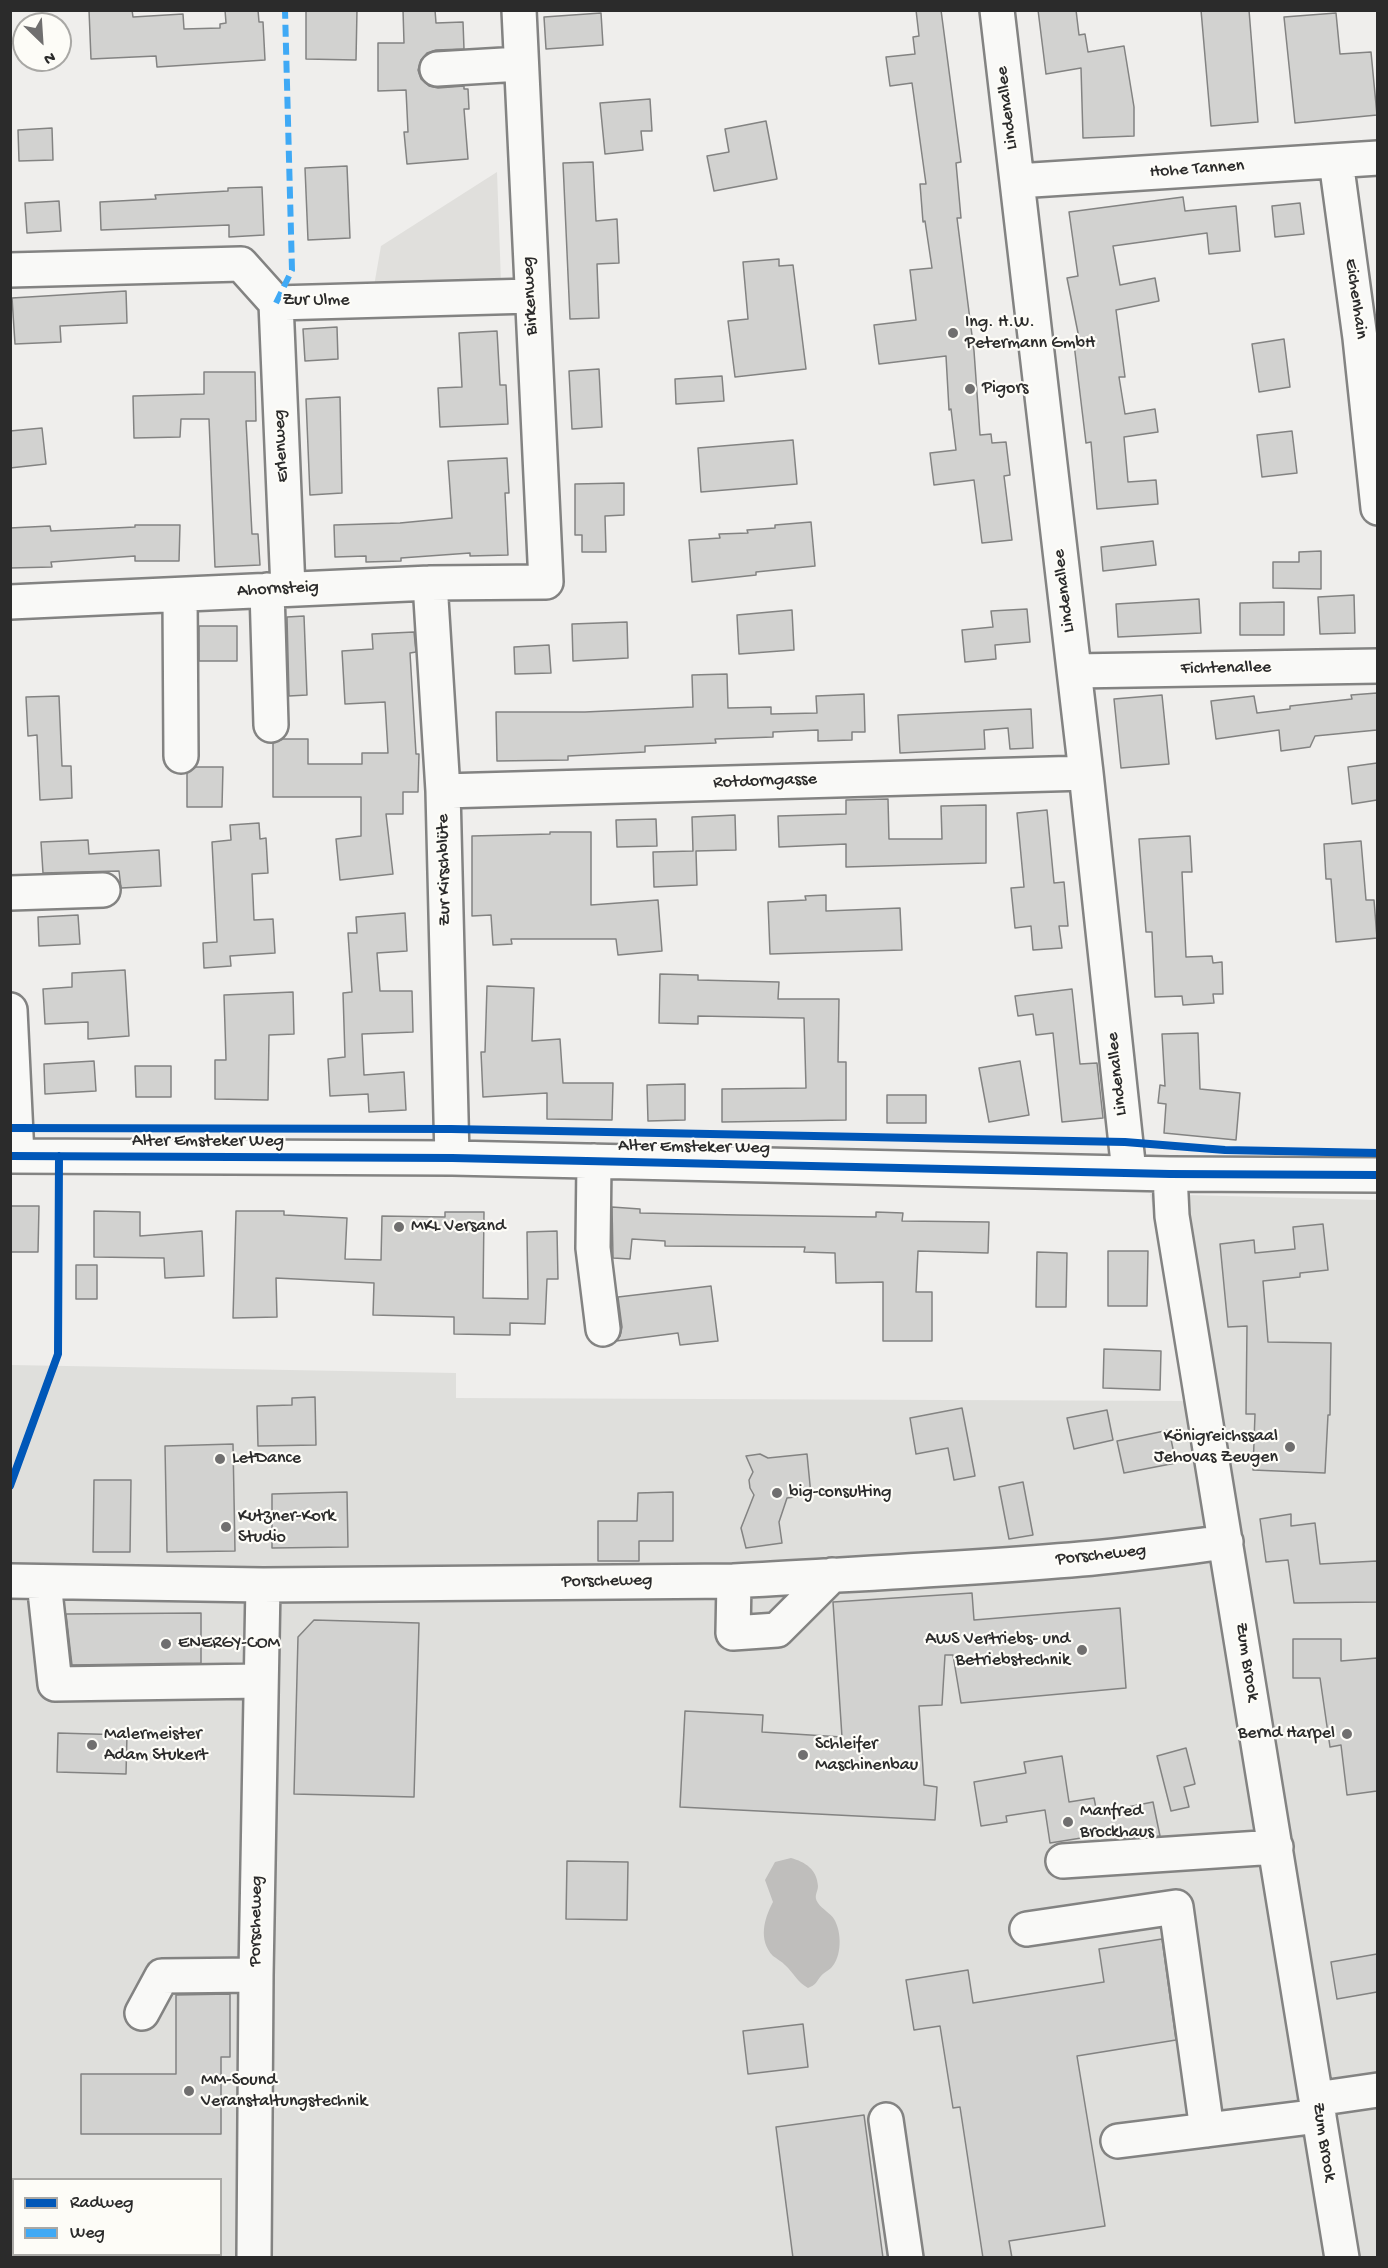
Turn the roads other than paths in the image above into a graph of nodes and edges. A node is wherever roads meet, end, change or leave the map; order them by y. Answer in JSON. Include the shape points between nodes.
{"nodes":[{"id":1,"x":519,"y":10,"type":"edge"},
{"id":2,"x":997,"y":10,"type":"edge"},
{"id":3,"x":520,"y":64,"type":"junction"},
{"id":4,"x":437,"y":69,"type":"dead end"},
{"id":5,"x":1377,"y":158,"type":"edge"},
{"id":6,"x":1336,"y":161,"type":"junction"},
{"id":7,"x":1017,"y":181,"type":"junction"},
{"id":8,"x":10,"y":270,"type":"edge"},
{"id":9,"x":531,"y":296,"type":"junction"},
{"id":10,"x":276,"y":303,"type":"junction"},
{"id":11,"x":1369,"y":338,"type":"edge"},
{"id":12,"x":1377,"y":508,"type":"edge"},
{"id":13,"x":546,"y":582,"type":"joint"},
{"id":14,"x":430,"y":583,"type":"junction"},
{"id":15,"x":278,"y":590,"type":"junction"},
{"id":16,"x":180,"y":595,"type":"junction"},
{"id":17,"x":10,"y":602,"type":"edge"},
{"id":18,"x":1377,"y":666,"type":"edge"},
{"id":19,"x":1074,"y":671,"type":"junction"},
{"id":20,"x":271,"y":725,"type":"dead end"},
{"id":21,"x":181,"y":756,"type":"dead end"},
{"id":22,"x":1086,"y":773,"type":"junction"},
{"id":23,"x":443,"y":791,"type":"junction"},
{"id":24,"x":103,"y":890,"type":"dead end"},
{"id":25,"x":10,"y":893,"type":"edge"},
{"id":26,"x":10,"y":1010,"type":"edge"},
{"id":27,"x":14,"y":1156,"type":"edge"},
{"id":28,"x":452,"y":1158,"type":"junction"},
{"id":29,"x":594,"y":1161,"type":"junction"},
{"id":30,"x":1129,"y":1172,"type":"junction"},
{"id":31,"x":1170,"y":1174,"type":"junction"},
{"id":32,"x":1377,"y":1175,"type":"edge"},
{"id":33,"x":603,"y":1329,"type":"dead end"},
{"id":34,"x":1226,"y":1542,"type":"junction"},
{"id":35,"x":832,"y":1575,"type":"junction"},
{"id":36,"x":10,"y":1581,"type":"edge"},
{"id":37,"x":734,"y":1581,"type":"junction"},
{"id":38,"x":44,"y":1582,"type":"junction"},
{"id":39,"x":263,"y":1585,"type":"junction"},
{"id":40,"x":261,"y":1681,"type":"junction"},
{"id":41,"x":1276,"y":1847,"type":"junction"},
{"id":42,"x":1063,"y":1861,"type":"dead end"},
{"id":43,"x":1028,"y":1929,"type":"dead end"},
{"id":44,"x":256,"y":1976,"type":"junction"},
{"id":45,"x":142,"y":2013,"type":"dead end"},
{"id":46,"x":1377,"y":2091,"type":"edge"},
{"id":47,"x":1318,"y":2108,"type":"junction"},
{"id":48,"x":886,"y":2120,"type":"dead end"},
{"id":49,"x":1207,"y":2130,"type":"junction"},
{"id":50,"x":1118,"y":2141,"type":"dead end"},
{"id":51,"x":254,"y":2258,"type":"edge"},
{"id":52,"x":906,"y":2258,"type":"edge"},
{"id":53,"x":1342,"y":2258,"type":"edge"}],
"edges":[{"from":1,"to":3,"type":"street","name":"Birkenweg"},
{"from":2,"to":7,"type":"street","name":"Lindenallee"},
{"from":3,"to":4,"type":"street"},
{"from":3,"to":9,"type":"street","name":"Birkenweg"},
{"from":5,"to":6,"type":"street","name":"Hohe Tannen"},
{"from":6,"to":7,"type":"street","name":"Hohe Tannen"},
{"from":6,"to":11,"type":"street","name":"Eichenhain"},
{"from":7,"to":19,"type":"street","name":"Lindenallee"},
{"from":8,"to":10,"type":"street","name":"Zur Ulme","via":[[241,264]]},
{"from":9,"to":10,"type":"street","name":"Zur Ulme"},
{"from":9,"to":13,"type":"street","name":"Birkenweg"},
{"from":10,"to":15,"type":"street","name":"Erlenweg"},
{"from":11,"to":12,"type":"street","name":"Eichenhain"},
{"from":13,"to":14,"type":"street","name":"Ahornsteig"},
{"from":14,"to":15,"type":"street","name":"Ahornsteig"},
{"from":14,"to":23,"type":"street","name":"Zur Kirschblüte"},
{"from":15,"to":16,"type":"street","name":"Ahornsteig"},
{"from":15,"to":20,"type":"street","name":"Erlenweg"},
{"from":16,"to":17,"type":"street","name":"Ahornsteig"},
{"from":16,"to":21,"type":"street"},
{"from":18,"to":19,"type":"street","name":"Fichtenallee"},
{"from":19,"to":22,"type":"street","name":"Lindenallee"},
{"from":22,"to":23,"type":"street","name":"Rotdorngasse"},
{"from":22,"to":30,"type":"street","name":"Lindenallee"},
{"from":23,"to":28,"type":"street","name":"Zur Kirschblüte"},
{"from":24,"to":25,"type":"street"},
{"from":26,"to":27,"type":"street"},
{"from":27,"to":28,"type":"street","name":"Alter Emsteker Weg"},
{"from":28,"to":29,"type":"street","name":"Alter Emsteker Weg"},
{"from":29,"to":30,"type":"street","name":"Alter Emsteker Weg"},
{"from":29,"to":33,"type":"street","via":[[593,1248]]},
{"from":30,"to":31,"type":"street","name":"Alter Emsteker Weg"},
{"from":31,"to":32,"type":"street","name":"Alter Emsteker Weg"},
{"from":31,"to":34,"type":"street","name":"Zum Brook","via":[[1172,1216]]},
{"from":34,"to":35,"type":"street","name":"Porscheweg","via":[[1083,1559]]},
{"from":34,"to":41,"type":"street","name":"Zum Brook"},
{"from":35,"to":37,"type":"street","name":"Porscheweg"},
{"from":35,"to":37,"type":"street","via":[[777,1630],[733,1633]]},
{"from":36,"to":38,"type":"street","name":"Porscheweg"},
{"from":37,"to":39,"type":"street","name":"Porscheweg"},
{"from":38,"to":39,"type":"street","name":"Porscheweg"},
{"from":38,"to":40,"type":"street","via":[[55,1684]]},
{"from":39,"to":40,"type":"street","name":"Porscheweg"},
{"from":40,"to":44,"type":"street","name":"Porscheweg"},
{"from":41,"to":42,"type":"street"},
{"from":41,"to":47,"type":"street","name":"Zum Brook"},
{"from":43,"to":49,"type":"street","via":[[1176,1906]]},
{"from":44,"to":45,"type":"street","via":[[162,1977]]},
{"from":44,"to":51,"type":"street","name":"Porscheweg"},
{"from":46,"to":47,"type":"street"},
{"from":47,"to":49,"type":"street"},
{"from":47,"to":53,"type":"street","name":"Zum Brook"},
{"from":48,"to":52,"type":"street"},
{"from":49,"to":50,"type":"street"}]}
